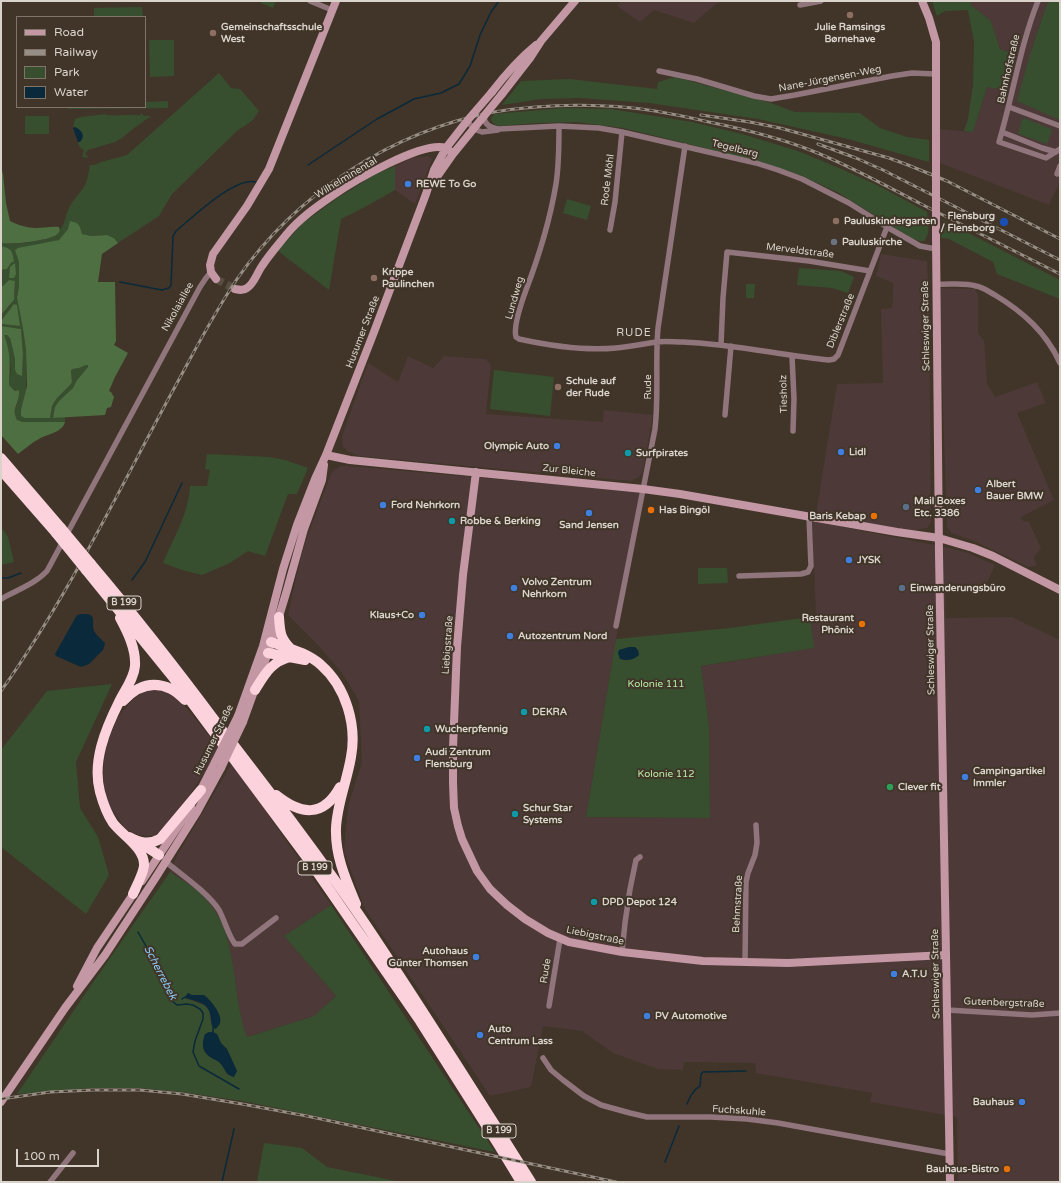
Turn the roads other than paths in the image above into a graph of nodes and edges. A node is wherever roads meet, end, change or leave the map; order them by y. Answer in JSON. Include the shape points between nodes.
{"nodes":[{"id":1,"x":310,"y":1,"type":"edge"},
{"id":2,"x":336,"y":1,"type":"edge"},
{"id":3,"x":575,"y":1,"type":"edge"},
{"id":4,"x":821,"y":1,"type":"edge"},
{"id":5,"x":922,"y":1,"type":"edge"},
{"id":6,"x":1038,"y":1,"type":"edge"},
{"id":7,"x":800,"y":5,"type":"dead end"},
{"id":8,"x":332,"y":10,"type":"junction"},
{"id":9,"x":541,"y":41,"type":"junction"},
{"id":10,"x":659,"y":71,"type":"dead end"},
{"id":11,"x":936,"y":74,"type":"junction"},
{"id":12,"x":1009,"y":107,"type":"junction"},
{"id":13,"x":484,"y":116,"type":"junction"},
{"id":14,"x":468,"y":121,"type":"junction"},
{"id":15,"x":559,"y":126,"type":"junction"},
{"id":16,"x":1060,"y":126,"type":"edge"},
{"id":17,"x":512,"y":128,"type":"junction"},
{"id":18,"x":474,"y":130,"type":"junction"},
{"id":19,"x":622,"y":132,"type":"junction"},
{"id":20,"x":1002,"y":132,"type":"junction"},
{"id":21,"x":685,"y":146,"type":"junction"},
{"id":22,"x":446,"y":148,"type":"junction"},
{"id":23,"x":1058,"y":151,"type":"edge"},
{"id":24,"x":453,"y":154,"type":"junction"},
{"id":25,"x":1060,"y":166,"type":"edge"},
{"id":26,"x":1057,"y":174,"type":"dead end"},
{"id":27,"x":426,"y":194,"type":"junction"},
{"id":28,"x":887,"y":227,"type":"junction"},
{"id":29,"x":610,"y":230,"type":"dead end"},
{"id":30,"x":936,"y":249,"type":"junction"},
{"id":31,"x":870,"y":271,"type":"junction"},
{"id":32,"x":214,"y":276,"type":"joint"},
{"id":33,"x":936,"y":284,"type":"junction"},
{"id":34,"x":235,"y":289,"type":"dead end"},
{"id":35,"x":657,"y":342,"type":"junction"},
{"id":36,"x":721,"y":345,"type":"junction"},
{"id":37,"x":731,"y":346,"type":"junction"},
{"id":38,"x":792,"y":356,"type":"junction"},
{"id":39,"x":1060,"y":363,"type":"edge"},
{"id":40,"x":726,"y":415,"type":"dead end"},
{"id":41,"x":794,"y":431,"type":"dead end"},
{"id":42,"x":326,"y":455,"type":"junction"},
{"id":43,"x":1,"y":458,"type":"edge"},
{"id":44,"x":1,"y":470,"type":"edge"},
{"id":45,"x":476,"y":472,"type":"junction"},
{"id":46,"x":643,"y":489,"type":"junction"},
{"id":47,"x":810,"y":517,"type":"junction"},
{"id":48,"x":59,"y":530,"type":"junction"},
{"id":49,"x":939,"y":538,"type":"junction"},
{"id":50,"x":89,"y":567,"type":"junction"},
{"id":51,"x":739,"y":576,"type":"dead end"},
{"id":52,"x":1060,"y":590,"type":"edge"},
{"id":53,"x":107,"y":595,"type":"junction"},
{"id":54,"x":1,"y":598,"type":"edge"},
{"id":55,"x":279,"y":617,"type":"junction"},
{"id":56,"x":616,"y":626,"type":"dead end"},
{"id":57,"x":268,"y":646,"type":"junction"},
{"id":58,"x":291,"y":653,"type":"junction"},
{"id":59,"x":255,"y":690,"type":"junction"},
{"id":60,"x":198,"y":710,"type":"junction"},
{"id":61,"x":114,"y":712,"type":"junction"},
{"id":62,"x":240,"y":719,"type":"junction"},
{"id":63,"x":218,"y":765,"type":"junction"},
{"id":64,"x":347,"y":771,"type":"junction"},
{"id":65,"x":266,"y":786,"type":"junction"},
{"id":66,"x":201,"y":790,"type":"junction"},
{"id":67,"x":756,"y":824,"type":"dead end"},
{"id":68,"x":137,"y":844,"type":"junction"},
{"id":69,"x":640,"y":857,"type":"dead end"},
{"id":70,"x":160,"y":859,"type":"junction"},
{"id":71,"x":133,"y":894,"type":"junction"},
{"id":72,"x":276,"y":918,"type":"dead end"},
{"id":73,"x":365,"y":924,"type":"junction"},
{"id":74,"x":560,"y":939,"type":"junction"},
{"id":75,"x":622,"y":952,"type":"junction"},
{"id":76,"x":946,"y":955,"type":"junction"},
{"id":77,"x":745,"y":963,"type":"junction"},
{"id":78,"x":549,"y":1006,"type":"dead end"},
{"id":79,"x":65,"y":1008,"type":"junction"},
{"id":80,"x":946,"y":1010,"type":"junction"},
{"id":81,"x":1060,"y":1013,"type":"edge"},
{"id":82,"x":543,"y":1058,"type":"dead end"},
{"id":83,"x":1,"y":1102,"type":"edge"},
{"id":84,"x":73,"y":1153,"type":"dead end"},
{"id":85,"x":949,"y":1154,"type":"junction"},
{"id":86,"x":50,"y":1182,"type":"edge"},
{"id":87,"x":520,"y":1182,"type":"edge"},
{"id":88,"x":531,"y":1182,"type":"edge"},
{"id":89,"x":950,"y":1182,"type":"edge"}],
"edges":[{"from":1,"to":8,"type":"street"},
{"from":2,"to":8,"type":"main road","name":"Nikolaiallee"},
{"from":3,"to":9,"type":"main road","name":"Husumer Straße"},
{"from":4,"to":7,"type":"street"},
{"from":5,"to":11,"type":"main road","name":"Schleswiger Straße","via":[[935,37]]},
{"from":6,"to":12,"type":"street","name":"Bahnhofstraße","via":[[1031,18]]},
{"from":8,"to":32,"type":"main road","name":"Nikolaiallee","via":[[268,169],[213,254],[210,265]]},
{"from":9,"to":13,"type":"main road","name":"Husumer Straße","bridge":true},
{"from":9,"to":14,"type":"main road","name":"Husumer Straße","bridge":true,"via":[[525,54]]},
{"from":10,"to":11,"type":"street","name":"Nane-Jürgensen-Weg","via":[[770,98],[912,73]]},
{"from":11,"to":30,"type":"main road","name":"Schleswiger Straße","bridge":true},
{"from":12,"to":16,"type":"street"},
{"from":12,"to":20,"type":"street","name":"Bahnhofstraße"},
{"from":13,"to":17,"type":"street","name":"Tegelbarg","via":[[486,123],[493,128]]},
{"from":13,"to":18,"type":"main road","name":"Husumer Straße"},
{"from":14,"to":18,"type":"street"},
{"from":14,"to":22,"type":"main road","name":"Husumer Straße"},
{"from":15,"to":17,"type":"street","name":"Tegelbarg"},
{"from":15,"to":19,"type":"street","name":"Tegelbarg"},
{"from":15,"to":35,"type":"street","name":"Lundweg","via":[[556,184],[541,249],[518,314],[516,338],[557,346],[587,348],[615,348]]},
{"from":17,"to":18,"type":"street","name":"Tegelbarg","via":[[482,132]]},
{"from":18,"to":24,"type":"main road","name":"Husumer Straße"},
{"from":19,"to":21,"type":"street","name":"Tegelbarg"},
{"from":19,"to":29,"type":"street","name":"Rode Möhl"},
{"from":20,"to":23,"type":"street","via":[[1042,148]]},
{"from":20,"to":23,"type":"street","name":"Bahnhofstraße","via":[[999,142],[1046,158]]},
{"from":21,"to":28,"type":"street","name":"Tegelbarg","via":[[753,162],[792,175],[836,196]]},
{"from":21,"to":35,"type":"street","name":"Rude"},
{"from":22,"to":24,"type":"main road"},
{"from":22,"to":27,"type":"main road","name":"Husumer Straße","via":[[434,170]]},
{"from":22,"to":34,"type":"main road","name":"Wilhelminental","via":[[424,150],[408,155],[334,194],[287,233],[249,286],[243,290]]},
{"from":24,"to":27,"type":"main road","name":"Husumer Straße"},
{"from":25,"to":26,"type":"street"},
{"from":27,"to":42,"type":"main road","name":"Husumer Straße"},
{"from":28,"to":30,"type":"street","name":"Tegelbarg","via":[[920,246]]},
{"from":28,"to":31,"type":"street","name":"Diblerstraße"},
{"from":30,"to":33,"type":"main road","name":"Schleswiger Straße"},
{"from":31,"to":36,"type":"street","name":"Merveldstraße","via":[[810,261],[727,252]]},
{"from":31,"to":38,"type":"street","name":"Diblerstraße","via":[[838,355],[828,360]]},
{"from":32,"to":54,"type":"street","name":"Nikolaiallee","via":[[206,278],[200,287],[47,570],[42,577]]},
{"from":33,"to":39,"type":"street","via":[[974,285],[1005,301],[1031,321],[1055,352]]},
{"from":33,"to":49,"type":"main road","name":"Schleswiger Straße"},
{"from":35,"to":36,"type":"street","name":"Diblerstraße"},
{"from":35,"to":46,"type":"street","name":"Rude","via":[[657,413]]},
{"from":36,"to":37,"type":"street","name":"Diblerstraße"},
{"from":37,"to":38,"type":"street","name":"Diblerstraße"},
{"from":37,"to":40,"type":"street"},
{"from":38,"to":41,"type":"street","name":"Tiesholz"},
{"from":42,"to":45,"type":"main road","name":"Zur Bleiche","via":[[350,460]]},
{"from":42,"to":55,"type":"main road","name":"Husumer Straße","via":[[322,480],[304,529]]},
{"from":42,"to":57,"type":"main road","name":"Husumer Straße","via":[[290,545]]},
{"from":43,"to":48,"type":"highway","number":"B 199"},
{"from":44,"to":48,"type":"highway","number":"B 199"},
{"from":45,"to":46,"type":"main road","name":"Zur Bleiche"},
{"from":45,"to":74,"type":"main road","name":"Liebigstraße","via":[[463,575],[456,671],[454,808],[468,852],[490,889],[524,919]]},
{"from":46,"to":47,"type":"main road","name":"Zur Bleiche"},
{"from":46,"to":56,"type":"street","name":"Rude"},
{"from":47,"to":49,"type":"main road","name":"Zur Bleiche"},
{"from":47,"to":51,"type":"street","via":[[811,566],[808,572]]},
{"from":48,"to":50,"type":"highway","number":"B 199","bridge":true},
{"from":49,"to":52,"type":"main road","name":"Zur Bleiche","via":[[993,556]]},
{"from":49,"to":76,"type":"main road","name":"Schleswiger Straße"},
{"from":50,"to":53,"type":"highway","number":"B 199"},
{"from":50,"to":65,"type":"highway","number":"B 199","via":[[113,589]]},
{"from":53,"to":60,"type":"highway","number":"B 199"},
{"from":53,"to":61,"type":"highway","via":[[127,632],[135,659],[131,680]]},
{"from":55,"to":57,"type":"main road","name":"Husumer Straße"},
{"from":55,"to":58,"type":"highway","via":[[282,637]]},
{"from":57,"to":58,"type":"highway"},
{"from":57,"to":59,"type":"main road","name":"Husumer Straße"},
{"from":57,"to":62,"type":"main road","name":"Husumer Straße"},
{"from":58,"to":59,"type":"highway","via":[[267,671]]},
{"from":58,"to":64,"type":"highway","via":[[321,665],[345,697],[353,738]]},
{"from":59,"to":62,"type":"main road","name":"Husumer Straße"},
{"from":60,"to":61,"type":"highway","via":[[172,689],[153,685],[141,687],[131,693]]},
{"from":60,"to":87,"type":"highway","number":"B 199","via":[[354,924],[420,1021]]},
{"from":61,"to":68,"type":"highway","via":[[103,740],[98,783],[102,801],[113,823]]},
{"from":62,"to":63,"type":"main road","name":"Husumer Straße","bridge":true},
{"from":63,"to":66,"type":"main road","name":"Husumer Straße"},
{"from":63,"to":70,"type":"main road","name":"Husumer Straße","via":[[197,812]]},
{"from":64,"to":65,"type":"highway","via":[[332,801],[312,810],[301,809],[284,801]]},
{"from":64,"to":73,"type":"highway","via":[[337,812],[337,852]]},
{"from":65,"to":73,"type":"highway","number":"B 199"},
{"from":66,"to":68,"type":"highway","via":[[160,839]]},
{"from":66,"to":70,"type":"main road","name":"Husumer Straße"},
{"from":67,"to":77,"type":"street","name":"Behmstraße","via":[[755,855],[746,882]]},
{"from":68,"to":70,"type":"highway"},
{"from":68,"to":71,"type":"highway","via":[[144,860],[144,868]]},
{"from":69,"to":75,"type":"street","via":[[636,860],[630,889]]},
{"from":70,"to":71,"type":"main road","name":"Husumer Straße"},
{"from":70,"to":72,"type":"street","via":[[203,892],[218,909],[235,944],[242,944]]},
{"from":70,"to":79,"type":"main road","name":"Husumer Straße","via":[[105,955]]},
{"from":71,"to":79,"type":"main road","name":"Husumer Straße","via":[[97,948]]},
{"from":73,"to":88,"type":"highway","number":"B 199"},
{"from":74,"to":75,"type":"main road","name":"Liebigstraße"},
{"from":74,"to":78,"type":"street","name":"Rude"},
{"from":75,"to":77,"type":"main road","name":"Liebigstraße"},
{"from":76,"to":77,"type":"main road","name":"Liebigstraße"},
{"from":76,"to":80,"type":"main road","name":"Schleswiger Straße"},
{"from":79,"to":83,"type":"main road","name":"Husumer Straße"},
{"from":80,"to":81,"type":"street","name":"Gutenbergstraße","via":[[1032,1015]]},
{"from":80,"to":85,"type":"main road","name":"Schleswiger Straße"},
{"from":82,"to":85,"type":"street","name":"Fuchskuhle","via":[[551,1070],[584,1096],[630,1114],[647,1117],[747,1119]]},
{"from":84,"to":86,"type":"street"},
{"from":85,"to":89,"type":"main road","name":"Schleswiger Straße"}]}
